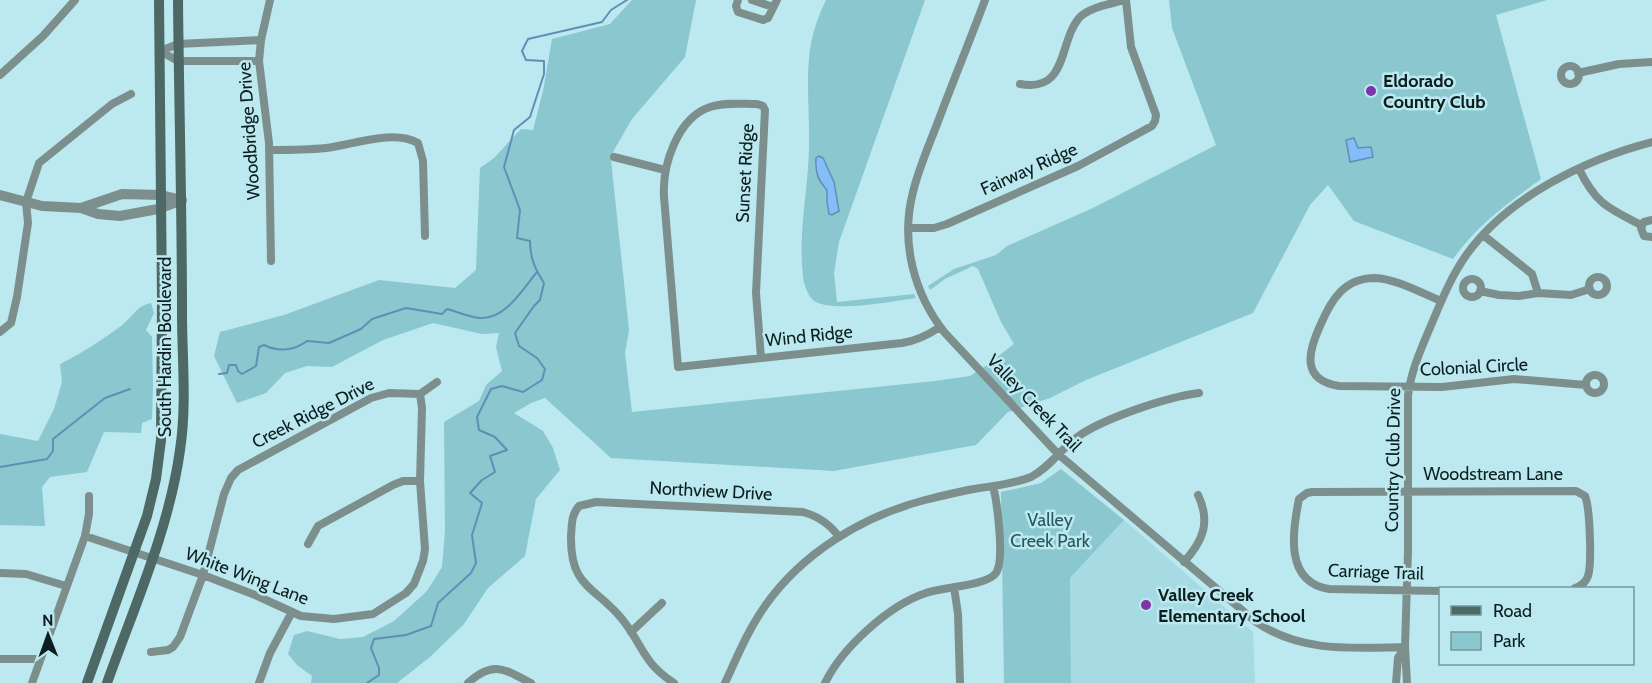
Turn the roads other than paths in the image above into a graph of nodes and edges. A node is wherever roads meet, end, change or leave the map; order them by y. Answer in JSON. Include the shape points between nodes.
{"nodes":[{"id":1,"x":75,"y":0,"type":"edge"},
{"id":2,"x":159,"y":0,"type":"edge"},
{"id":3,"x":178,"y":0,"type":"edge"},
{"id":4,"x":270,"y":0,"type":"edge"},
{"id":5,"x":738,"y":0,"type":"edge"},
{"id":6,"x":752,"y":0,"type":"edge"},
{"id":7,"x":985,"y":0,"type":"edge"},
{"id":8,"x":1125,"y":0,"type":"edge"},
{"id":9,"x":775,"y":3,"type":"edge"},
{"id":10,"x":261,"y":40,"type":"junction"},
{"id":11,"x":178,"y":44,"type":"junction"},
{"id":12,"x":160,"y":51,"type":"junction"},
{"id":13,"x":178,"y":61,"type":"junction"},
{"id":14,"x":259,"y":61,"type":"junction"},
{"id":15,"x":1652,"y":62,"type":"edge"},
{"id":16,"x":1578,"y":73,"type":"dead end"},
{"id":17,"x":0,"y":75,"type":"edge"},
{"id":18,"x":1020,"y":84,"type":"dead end"},
{"id":19,"x":131,"y":94,"type":"dead end"},
{"id":20,"x":1652,"y":142,"type":"edge"},
{"id":21,"x":269,"y":150,"type":"junction"},
{"id":22,"x":615,"y":157,"type":"dead end"},
{"id":23,"x":1579,"y":169,"type":"junction"},
{"id":24,"x":665,"y":170,"type":"junction"},
{"id":25,"x":0,"y":195,"type":"edge"},
{"id":26,"x":161,"y":195,"type":"junction"},
{"id":27,"x":182,"y":200,"type":"junction"},
{"id":28,"x":26,"y":202,"type":"junction"},
{"id":29,"x":81,"y":208,"type":"junction"},
{"id":30,"x":161,"y":208,"type":"junction"},
{"id":31,"x":1652,"y":220,"type":"edge"},
{"id":32,"x":1641,"y":225,"type":"junction"},
{"id":33,"x":908,"y":228,"type":"junction"},
{"id":34,"x":1483,"y":235,"type":"junction"},
{"id":35,"x":425,"y":236,"type":"dead end"},
{"id":36,"x":1652,"y":237,"type":"edge"},
{"id":37,"x":271,"y":261,"type":"dead end"},
{"id":38,"x":1590,"y":289,"type":"dead end"},
{"id":39,"x":1480,"y":291,"type":"dead end"},
{"id":40,"x":1538,"y":292,"type":"junction"},
{"id":41,"x":1441,"y":301,"type":"junction"},
{"id":42,"x":940,"y":327,"type":"junction"},
{"id":43,"x":1,"y":331,"type":"edge"},
{"id":44,"x":761,"y":358,"type":"junction"},
{"id":45,"x":678,"y":366,"type":"joint"},
{"id":46,"x":437,"y":382,"type":"dead end"},
{"id":47,"x":1586,"y":385,"type":"dead end"},
{"id":48,"x":1410,"y":386,"type":"junction"},
{"id":49,"x":1198,"y":393,"type":"dead end"},
{"id":50,"x":420,"y":394,"type":"junction"},
{"id":51,"x":1058,"y":454,"type":"junction"},
{"id":52,"x":420,"y":481,"type":"junction"},
{"id":53,"x":993,"y":486,"type":"junction"},
{"id":54,"x":1407,"y":491,"type":"junction"},
{"id":55,"x":1198,"y":495,"type":"dead end"},
{"id":56,"x":89,"y":496,"type":"dead end"},
{"id":57,"x":85,"y":536,"type":"junction"},
{"id":58,"x":838,"y":537,"type":"junction"},
{"id":59,"x":308,"y":544,"type":"dead end"},
{"id":60,"x":133,"y":553,"type":"junction"},
{"id":61,"x":152,"y":558,"type":"junction"},
{"id":62,"x":1184,"y":562,"type":"junction"},
{"id":63,"x":0,"y":573,"type":"edge"},
{"id":64,"x":203,"y":575,"type":"junction"},
{"id":65,"x":1312,"y":585,"type":"joint"},
{"id":66,"x":66,"y":586,"type":"junction"},
{"id":67,"x":954,"y":586,"type":"junction"},
{"id":68,"x":1577,"y":587,"type":"edge"},
{"id":69,"x":1407,"y":590,"type":"junction"},
{"id":70,"x":1439,"y":591,"type":"edge"},
{"id":71,"x":662,"y":603,"type":"dead end"},
{"id":72,"x":292,"y":612,"type":"junction"},
{"id":73,"x":631,"y":632,"type":"junction"},
{"id":74,"x":1405,"y":647,"type":"junction"},
{"id":75,"x":151,"y":652,"type":"dead end"},
{"id":76,"x":40,"y":658,"type":"junction"},
{"id":77,"x":0,"y":659,"type":"edge"},
{"id":78,"x":32,"y":683,"type":"edge"},
{"id":79,"x":87,"y":683,"type":"edge"},
{"id":80,"x":106,"y":683,"type":"edge"},
{"id":81,"x":259,"y":683,"type":"edge"},
{"id":82,"x":468,"y":683,"type":"edge"},
{"id":83,"x":531,"y":683,"type":"edge"},
{"id":84,"x":674,"y":683,"type":"edge"},
{"id":85,"x":725,"y":683,"type":"edge"},
{"id":86,"x":825,"y":683,"type":"edge"},
{"id":87,"x":960,"y":683,"type":"edge"},
{"id":88,"x":1396,"y":683,"type":"edge"},
{"id":89,"x":1407,"y":683,"type":"edge"}],
"edges":[{"from":1,"to":17,"type":"street"},
{"from":2,"to":12,"type":"main road","name":"South Hardin Boulevard"},
{"from":3,"to":11,"type":"main road","name":"South Hardin Boulevard"},
{"from":4,"to":10,"type":"street","name":"Woodbridge Drive"},
{"from":5,"to":9,"type":"street","via":[[738,12],[760,20],[768,18]]},
{"from":6,"to":9,"type":"street"},
{"from":7,"to":33,"type":"street","name":"Valley Creek Trail","via":[[915,182]]},
{"from":8,"to":18,"type":"street","via":[[1083,15],[1050,78],[1037,85]]},
{"from":8,"to":33,"type":"street","name":"Fairway Ridge","via":[[1131,46],[1155,111],[1155,121],[1146,130],[1078,166],[961,218],[934,228]]},
{"from":10,"to":11,"type":"street"},
{"from":10,"to":14,"type":"street","name":"Woodbridge Drive"},
{"from":11,"to":12,"type":"street"},
{"from":11,"to":13,"type":"main road","name":"South Hardin Boulevard"},
{"from":12,"to":13,"type":"street"},
{"from":12,"to":26,"type":"main road","name":"South Hardin Boulevard"},
{"from":13,"to":14,"type":"street"},
{"from":13,"to":27,"type":"main road","name":"South Hardin Boulevard"},
{"from":14,"to":21,"type":"street","name":"Woodbridge Drive"},
{"from":15,"to":16,"type":"street"},
{"from":19,"to":28,"type":"street","via":[[112,104],[39,163]]},
{"from":20,"to":23,"type":"street","name":"Country Club Drive"},
{"from":21,"to":35,"type":"street","via":[[325,148],[376,140],[410,139],[418,143],[423,162]]},
{"from":21,"to":37,"type":"street","name":"Woodbridge Drive"},
{"from":22,"to":24,"type":"street"},
{"from":23,"to":32,"type":"street","via":[[1599,201]]},
{"from":23,"to":34,"type":"street","name":"Country Club Drive","via":[[1517,205]]},
{"from":24,"to":44,"type":"street","name":"Sunset Ridge","via":[[679,135],[701,111],[725,104],[757,104],[764,108],[756,292]]},
{"from":24,"to":45,"type":"street","name":"Sunset Ridge"},
{"from":25,"to":28,"type":"street"},
{"from":26,"to":27,"type":"street"},
{"from":26,"to":29,"type":"street","via":[[122,194]]},
{"from":26,"to":30,"type":"main road","name":"South Hardin Boulevard"},
{"from":27,"to":30,"type":"street"},
{"from":27,"to":61,"type":"main road","name":"South Hardin Boulevard","via":[[183,430],[173,492]]},
{"from":28,"to":29,"type":"street"},
{"from":28,"to":43,"type":"street","via":[[28,224],[19,288],[11,323]]},
{"from":29,"to":30,"type":"street","via":[[120,216]]},
{"from":30,"to":60,"type":"main road","name":"South Hardin Boulevard","via":[[161,440],[147,516]]},
{"from":31,"to":32,"type":"street"},
{"from":32,"to":36,"type":"street","via":[[1642,234]]},
{"from":33,"to":42,"type":"street","name":"Valley Creek Trail","via":[[914,275]]},
{"from":34,"to":40,"type":"street","via":[[1532,274]]},
{"from":34,"to":41,"type":"street","name":"Country Club Drive","via":[[1458,267]]},
{"from":38,"to":40,"type":"street","via":[[1566,295]]},
{"from":39,"to":40,"type":"street","via":[[1512,296]]},
{"from":41,"to":48,"type":"street","name":"Country Club Drive","via":[[1419,352]]},
{"from":41,"to":48,"type":"street","name":"Colonial Circle","via":[[1391,281],[1358,281],[1332,300],[1312,343],[1311,367],[1327,384]]},
{"from":42,"to":44,"type":"street","name":"Wind Ridge","via":[[910,342]]},
{"from":42,"to":51,"type":"street","name":"Valley Creek Trail"},
{"from":44,"to":45,"type":"street","name":"Wind Ridge"},
{"from":46,"to":50,"type":"street"},
{"from":47,"to":48,"type":"street","name":"Colonial Circle","via":[[1514,379],[1443,387]]},
{"from":48,"to":54,"type":"street","name":"Country Club Drive"},
{"from":49,"to":51,"type":"street","via":[[1169,398],[1099,425]]},
{"from":50,"to":52,"type":"street","name":"White Wing Lane"},
{"from":50,"to":64,"type":"street","name":"Creek Ridge Drive","via":[[389,393],[371,398],[238,470],[224,494]]},
{"from":51,"to":53,"type":"street","via":[[1035,475]]},
{"from":51,"to":62,"type":"street","name":"Valley Creek Trail"},
{"from":52,"to":59,"type":"street","via":[[393,484],[318,526]]},
{"from":52,"to":72,"type":"street","name":"White Wing Lane","via":[[425,549],[414,584],[406,593],[364,617],[313,619]]},
{"from":53,"to":58,"type":"street","via":[[905,506]]},
{"from":53,"to":67,"type":"street","via":[[999,530],[996,573]]},
{"from":54,"to":65,"type":"street","name":"Woodstream Lane","via":[[1306,493],[1299,500],[1295,531],[1297,566]]},
{"from":54,"to":68,"type":"street","name":"Woodstream Lane","via":[[1581,492],[1589,509],[1589,568],[1585,582]]},
{"from":54,"to":69,"type":"street","name":"Country Club Drive"},
{"from":55,"to":62,"type":"street","via":[[1204,508],[1204,524],[1200,539]]},
{"from":56,"to":57,"type":"street"},
{"from":57,"to":60,"type":"street","name":"White Wing Lane"},
{"from":57,"to":66,"type":"street"},
{"from":58,"to":73,"type":"street","name":"Northview Drive","via":[[823,521],[803,512],[583,503],[574,510],[571,545],[579,579],[615,611]]},
{"from":58,"to":85,"type":"street","via":[[795,573],[765,606]]},
{"from":60,"to":61,"type":"street","name":"White Wing Lane"},
{"from":60,"to":79,"type":"main road","name":"South Hardin Boulevard"},
{"from":61,"to":64,"type":"street","name":"White Wing Lane"},
{"from":61,"to":80,"type":"main road","name":"South Hardin Boulevard"},
{"from":62,"to":74,"type":"street","name":"Valley Creek Trail","via":[[1248,616],[1289,639],[1331,648]]},
{"from":63,"to":66,"type":"street","via":[[26,574]]},
{"from":64,"to":72,"type":"street","name":"White Wing Lane"},
{"from":64,"to":75,"type":"street","via":[[176,644],[168,650]]},
{"from":65,"to":69,"type":"street","name":"Carriage Trail","via":[[1329,589]]},
{"from":66,"to":76,"type":"street"},
{"from":67,"to":86,"type":"street","via":[[897,607],[858,640]]},
{"from":67,"to":87,"type":"street"},
{"from":69,"to":70,"type":"street","name":"Carriage Trail"},
{"from":69,"to":74,"type":"street","name":"Country Club Drive"},
{"from":71,"to":73,"type":"street"},
{"from":72,"to":81,"type":"street"},
{"from":73,"to":84,"type":"street","via":[[653,668]]},
{"from":74,"to":88,"type":"street","name":"Country Club Drive","via":[[1398,658]]},
{"from":74,"to":89,"type":"street","name":"Country Club Drive"},
{"from":76,"to":77,"type":"street"},
{"from":76,"to":78,"type":"street"},
{"from":82,"to":83,"type":"street","via":[[481,672],[495,668]]}]}
